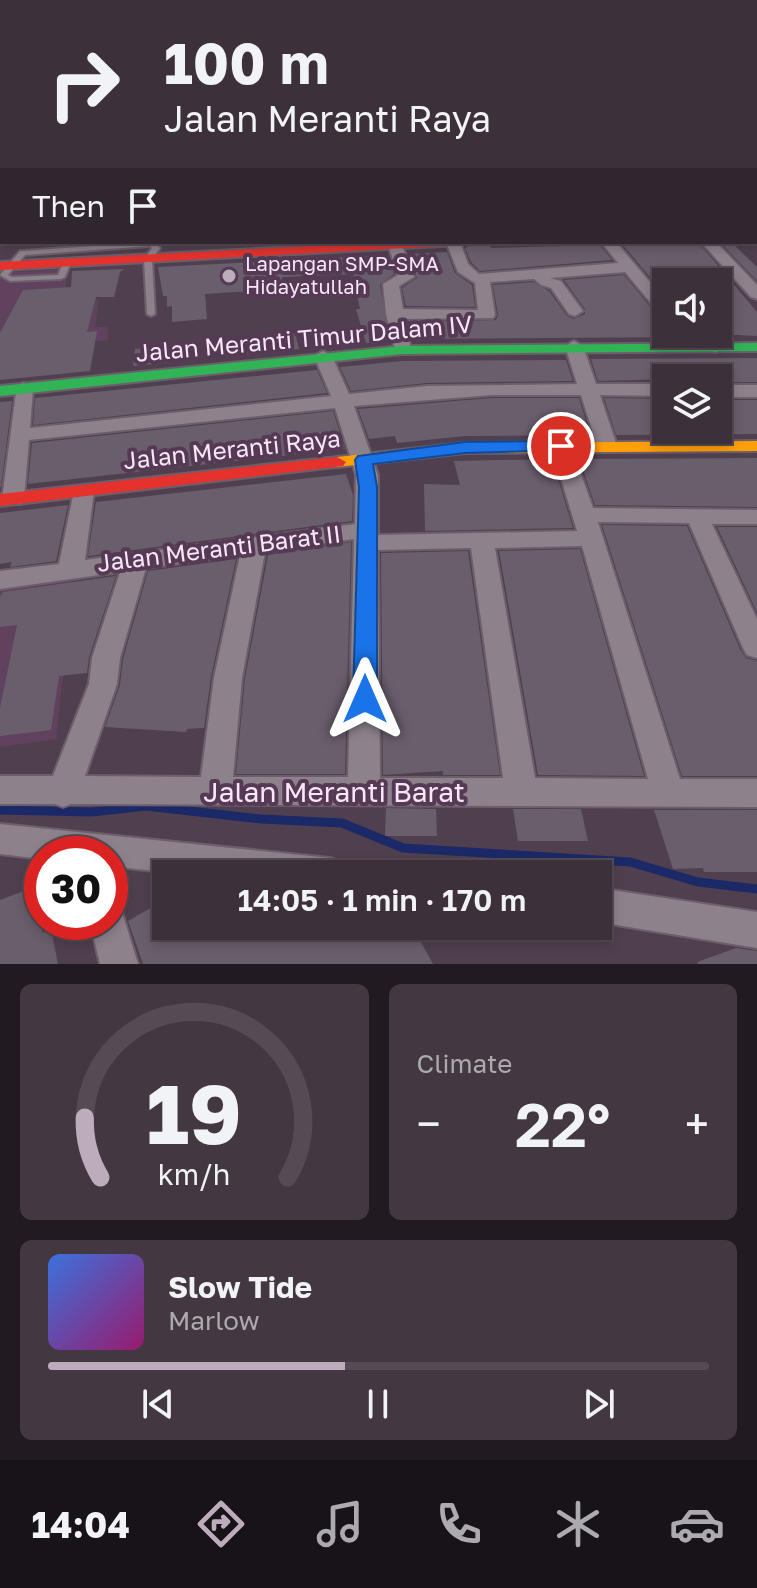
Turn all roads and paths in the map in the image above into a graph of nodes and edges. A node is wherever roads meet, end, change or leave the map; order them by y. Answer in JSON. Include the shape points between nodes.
{"nodes":[{"id":1,"x":385,"y":244,"type":"edge"},
{"id":2,"x":454,"y":244,"type":"edge"},
{"id":3,"x":610,"y":244,"type":"edge"},
{"id":4,"x":710,"y":244,"type":"edge"},
{"id":5,"x":338,"y":245,"type":"edge"},
{"id":6,"x":250,"y":248,"type":"edge"},
{"id":7,"x":148,"y":259,"type":"junction"},
{"id":8,"x":6,"y":266,"type":"edge"},
{"id":9,"x":629,"y":267,"type":"junction"},
{"id":10,"x":538,"y":274,"type":"junction"},
{"id":11,"x":482,"y":278,"type":"junction"},
{"id":12,"x":652,"y":294,"type":"edge"},
{"id":13,"x":757,"y":294,"type":"edge"},
{"id":14,"x":575,"y":311,"type":"dead end"},
{"id":15,"x":151,"y":314,"type":"dead end"},
{"id":16,"x":394,"y":314,"type":"junction"},
{"id":17,"x":652,"y":343,"type":"edge"},
{"id":18,"x":732,"y":343,"type":"edge"},
{"id":19,"x":574,"y":346,"type":"junction"},
{"id":20,"x":757,"y":347,"type":"edge"},
{"id":21,"x":402,"y":350,"type":"junction"},
{"id":22,"x":323,"y":356,"type":"junction"},
{"id":23,"x":24,"y":389,"type":"junction"},
{"id":24,"x":588,"y":389,"type":"junction"},
{"id":25,"x":652,"y":390,"type":"edge"},
{"id":26,"x":0,"y":391,"type":"edge"},
{"id":27,"x":732,"y":391,"type":"edge"},
{"id":28,"x":757,"y":391,"type":"edge"},
{"id":29,"x":343,"y":403,"type":"junction"},
{"id":30,"x":20,"y":435,"type":"junction"},
{"id":31,"x":561,"y":446,"type":"junction"},
{"id":32,"x":607,"y":446,"type":"junction"},
{"id":33,"x":757,"y":446,"type":"edge"},
{"id":34,"x":364,"y":460,"type":"junction"},
{"id":35,"x":83,"y":491,"type":"junction"},
{"id":36,"x":7,"y":500,"type":"edge"},
{"id":37,"x":697,"y":516,"type":"junction"},
{"id":38,"x":757,"y":517,"type":"edge"},
{"id":39,"x":588,"y":526,"type":"junction"},
{"id":40,"x":367,"y":537,"type":"junction"},
{"id":41,"x":482,"y":539,"type":"junction"},
{"id":42,"x":254,"y":544,"type":"junction"},
{"id":43,"x":136,"y":559,"type":"junction"},
{"id":44,"x":71,"y":568,"type":"junction"},
{"id":45,"x":0,"y":580,"type":"edge"},
{"id":46,"x":757,"y":648,"type":"edge"},
{"id":47,"x":0,"y":790,"type":"edge"},
{"id":48,"x":215,"y":792,"type":"junction"},
{"id":49,"x":364,"y":792,"type":"junction"},
{"id":50,"x":63,"y":793,"type":"junction"},
{"id":51,"x":521,"y":793,"type":"junction"},
{"id":52,"x":668,"y":793,"type":"junction"},
{"id":53,"x":757,"y":793,"type":"edge"},
{"id":54,"x":0,"y":839,"type":"edge"},
{"id":55,"x":24,"y":842,"type":"edge"},
{"id":56,"x":128,"y":855,"type":"edge"},
{"id":57,"x":178,"y":860,"type":"edge"},
{"id":58,"x":612,"y":907,"type":"edge"},
{"id":59,"x":757,"y":930,"type":"edge"},
{"id":60,"x":113,"y":940,"type":"edge"},
{"id":61,"x":119,"y":964,"type":"edge"}],
"edges":[{"from":1,"to":5,"type":"street"},
{"from":1,"to":16,"type":"street","via":[[406,277],[391,284]]},
{"from":2,"to":11,"type":"street","via":[[471,277]]},
{"from":3,"to":9,"type":"street"},
{"from":4,"to":13,"type":"street"},
{"from":5,"to":6,"type":"street"},
{"from":6,"to":7,"type":"street"},
{"from":7,"to":8,"type":"street"},
{"from":7,"to":8,"type":"lane","via":[[155,246],[23,253]]},
{"from":7,"to":15,"type":"lane"},
{"from":9,"to":10,"type":"street"},
{"from":9,"to":12,"type":"street"},
{"from":10,"to":11,"type":"street"},
{"from":10,"to":14,"type":"street","via":[[556,284]]},
{"from":11,"to":16,"type":"street","via":[[487,315]]},
{"from":16,"to":21,"type":"street"},
{"from":17,"to":19,"type":"street","name":"Jalan Meranti Timur Dalam IV"},
{"from":18,"to":20,"type":"street","name":"Jalan Meranti Timur Dalam IV"},
{"from":19,"to":21,"type":"street","name":"Jalan Meranti Timur Dalam IV"},
{"from":19,"to":24,"type":"street"},
{"from":21,"to":22,"type":"street","name":"Jalan Meranti Timur Dalam IV"},
{"from":22,"to":23,"type":"street","name":"Jalan Meranti Timur Dalam IV"},
{"from":22,"to":29,"type":"street"},
{"from":23,"to":26,"type":"street","name":"Jalan Meranti Timur Dalam IV"},
{"from":23,"to":30,"type":"street"},
{"from":24,"to":25,"type":"street"},
{"from":24,"to":29,"type":"street","via":[[427,392]]},
{"from":24,"to":32,"type":"street"},
{"from":27,"to":28,"type":"street"},
{"from":29,"to":30,"type":"street"},
{"from":29,"to":34,"type":"street"},
{"from":30,"to":36,"type":"street"},
{"from":31,"to":32,"type":"street","name":"Jalan Meranti Raya"},
{"from":31,"to":34,"type":"street","name":"Jalan Meranti Raya","via":[[465,448]]},
{"from":31,"to":39,"type":"street"},
{"from":32,"to":33,"type":"street","name":"Jalan Meranti Raya"},
{"from":34,"to":35,"type":"street","name":"Jalan Meranti Raya"},
{"from":34,"to":40,"type":"street"},
{"from":35,"to":36,"type":"street","name":"Jalan Meranti Raya"},
{"from":35,"to":44,"type":"street","name":"Jalan Meranti Barat II"},
{"from":37,"to":38,"type":"street","name":"Jalan Meranti Barat II"},
{"from":37,"to":39,"type":"street","name":"Jalan Meranti Barat II"},
{"from":37,"to":46,"type":"street"},
{"from":39,"to":41,"type":"street","name":"Jalan Meranti Barat II"},
{"from":39,"to":52,"type":"street"},
{"from":40,"to":41,"type":"street","name":"Jalan Meranti Barat II"},
{"from":40,"to":42,"type":"street","name":"Jalan Meranti Barat II"},
{"from":40,"to":49,"type":"street"},
{"from":41,"to":51,"type":"street"},
{"from":42,"to":43,"type":"street","name":"Jalan Meranti Barat II"},
{"from":42,"to":48,"type":"street","via":[[228,678]]},
{"from":43,"to":44,"type":"street","name":"Jalan Meranti Barat II"},
{"from":43,"to":50,"type":"street","via":[[103,684]]},
{"from":44,"to":45,"type":"street","name":"Jalan Meranti Barat II"},
{"from":47,"to":50,"type":"street","name":"Jalan Meranti Barat"},
{"from":48,"to":49,"type":"street","name":"Jalan Meranti Barat"},
{"from":48,"to":50,"type":"street","name":"Jalan Meranti Barat"},
{"from":49,"to":51,"type":"street","name":"Jalan Meranti Barat"},
{"from":51,"to":52,"type":"street","name":"Jalan Meranti Barat"},
{"from":52,"to":53,"type":"street","name":"Jalan Meranti Barat"},
{"from":54,"to":55,"type":"street"},
{"from":56,"to":57,"type":"street"},
{"from":58,"to":59,"type":"street"},
{"from":60,"to":61,"type":"street"}]}
